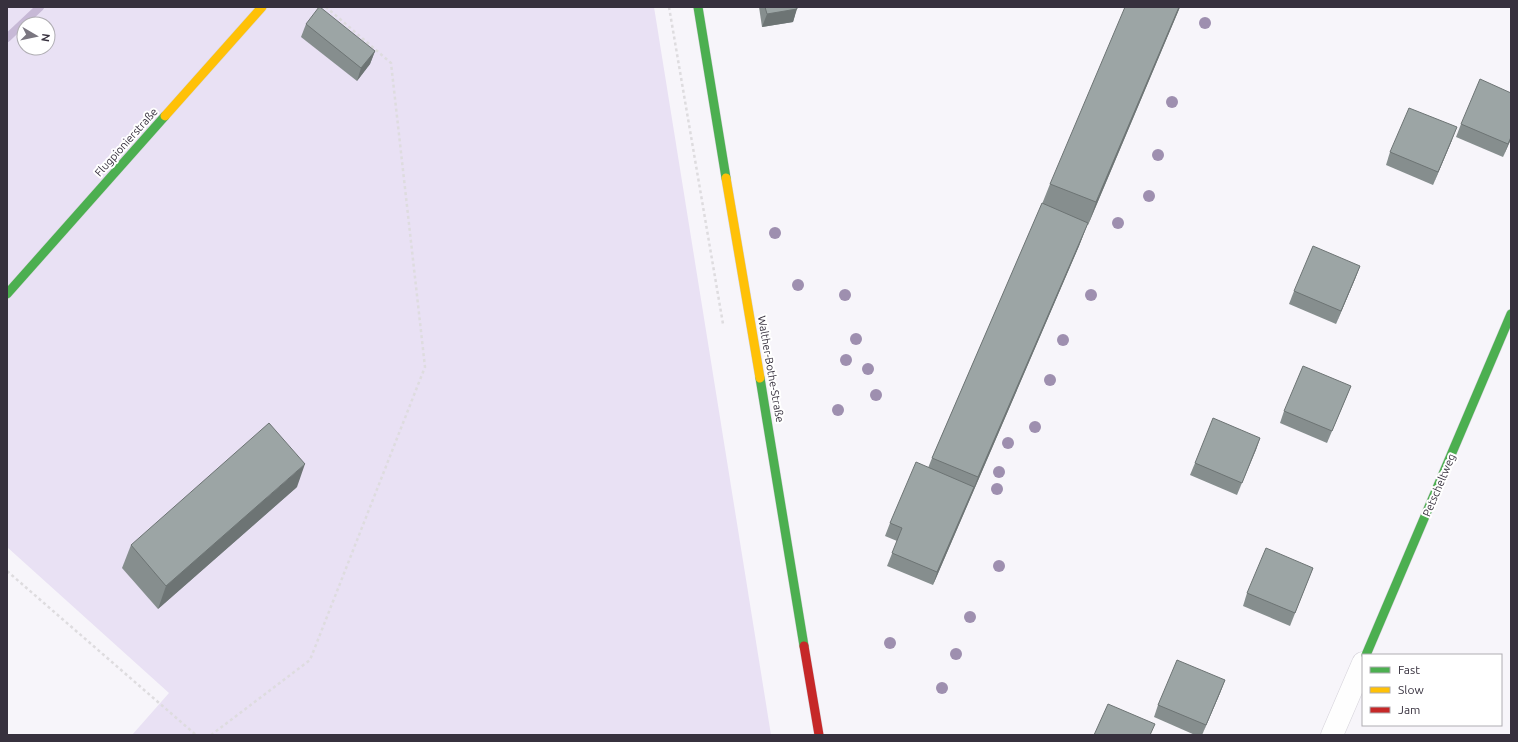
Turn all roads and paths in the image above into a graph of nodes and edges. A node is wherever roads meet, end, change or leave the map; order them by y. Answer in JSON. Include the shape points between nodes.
{"nodes":[{"id":1,"x":262,"y":7,"type":"edge"},
{"id":2,"x":326,"y":7,"type":"edge"},
{"id":3,"x":698,"y":7,"type":"edge"},
{"id":4,"x":7,"y":294,"type":"edge"},
{"id":5,"x":1511,"y":314,"type":"edge"},
{"id":6,"x":7,"y":571,"type":"edge"},
{"id":7,"x":1366,"y":654,"type":"edge"},
{"id":8,"x":1362,"y":665,"type":"edge"},
{"id":9,"x":196,"y":735,"type":"edge"},
{"id":10,"x":211,"y":735,"type":"edge"},
{"id":11,"x":819,"y":735,"type":"edge"},
{"id":12,"x":1332,"y":735,"type":"edge"}],
"edges":[{"from":1,"to":4,"type":"street","name":"Flugpionierstraße"},
{"from":2,"to":10,"type":"path","via":[[391,63],[425,367],[310,660]]},
{"from":3,"to":11,"type":"street","name":"Walther-Bothe-Straße"},
{"from":5,"to":7,"type":"street","name":"Petscheltweg"},
{"from":6,"to":9,"type":"path"},
{"from":8,"to":12,"type":"street"}]}
